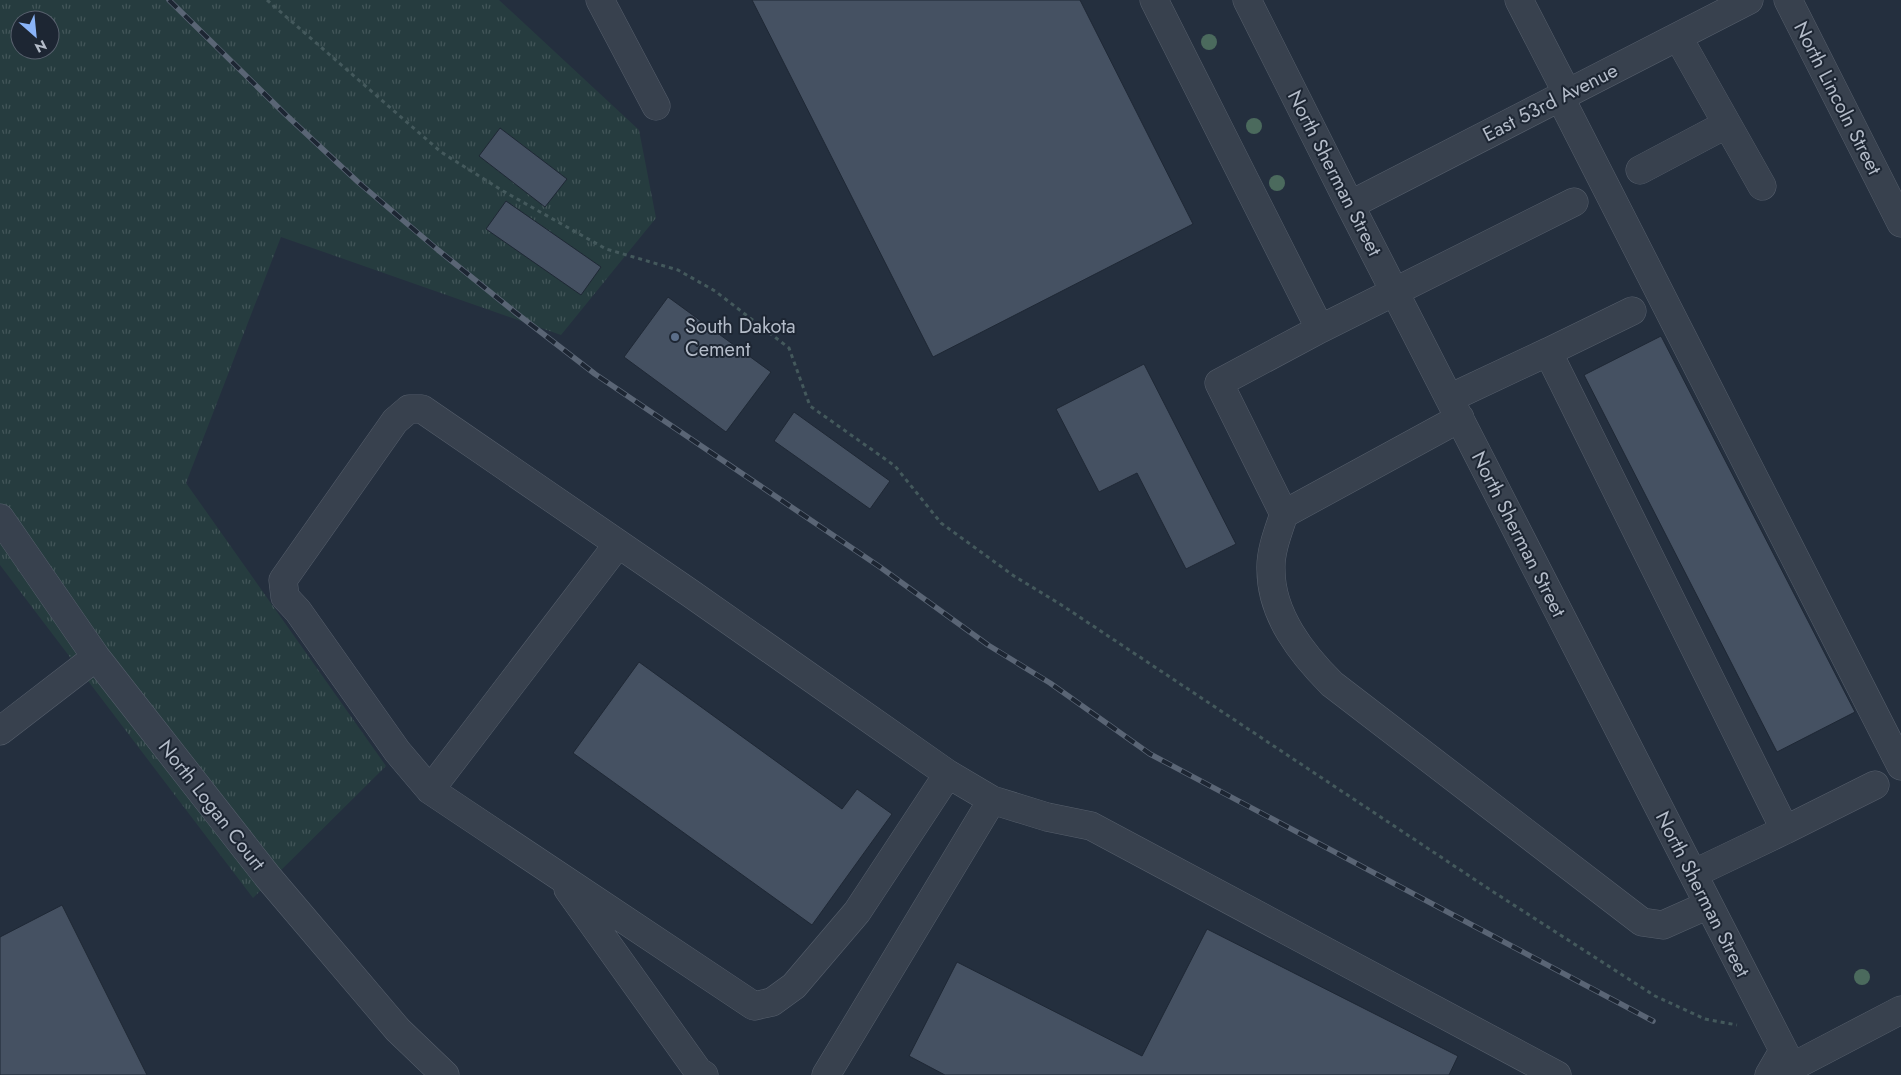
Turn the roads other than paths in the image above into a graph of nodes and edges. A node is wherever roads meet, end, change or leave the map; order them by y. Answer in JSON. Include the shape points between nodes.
{"nodes":[{"id":1,"x":600,"y":0,"type":"edge"},
{"id":2,"x":1154,"y":0,"type":"edge"},
{"id":3,"x":1248,"y":0,"type":"edge"},
{"id":4,"x":1519,"y":0,"type":"edge"},
{"id":5,"x":1749,"y":0,"type":"edge"},
{"id":6,"x":1788,"y":0,"type":"edge"},
{"id":7,"x":1678,"y":37,"type":"junction"},
{"id":8,"x":1564,"y":95,"type":"junction"},
{"id":9,"x":656,"y":106,"type":"dead end"},
{"id":10,"x":1727,"y":124,"type":"junction"},
{"id":11,"x":1640,"y":170,"type":"dead end"},
{"id":12,"x":1762,"y":186,"type":"dead end"},
{"id":13,"x":1574,"y":202,"type":"dead end"},
{"id":14,"x":1350,"y":205,"type":"junction"},
{"id":15,"x":1901,"y":223,"type":"edge"},
{"id":16,"x":1394,"y":291,"type":"junction"},
{"id":17,"x":1632,"y":311,"type":"dead end"},
{"id":18,"x":1320,"y":328,"type":"junction"},
{"id":19,"x":1548,"y":352,"type":"junction"},
{"id":20,"x":1455,"y":408,"type":"junction"},
{"id":21,"x":1284,"y":514,"type":"junction"},
{"id":22,"x":0,"y":518,"type":"edge"},
{"id":23,"x":618,"y":544,"type":"junction"},
{"id":24,"x":96,"y":657,"type":"junction"},
{"id":25,"x":0,"y":732,"type":"edge"},
{"id":26,"x":1901,"y":766,"type":"edge"},
{"id":27,"x":948,"y":774,"type":"junction"},
{"id":28,"x":1875,"y":785,"type":"dead end"},
{"id":29,"x":430,"y":790,"type":"junction"},
{"id":30,"x":992,"y":800,"type":"junction"},
{"id":31,"x":1785,"y":830,"type":"junction"},
{"id":32,"x":1692,"y":874,"type":"junction"},
{"id":33,"x":558,"y":875,"type":"junction"},
{"id":34,"x":1708,"y":905,"type":"junction"},
{"id":35,"x":1901,"y":1010,"type":"edge"},
{"id":36,"x":1781,"y":1064,"type":"edge"},
{"id":37,"x":445,"y":1075,"type":"edge"},
{"id":38,"x":704,"y":1075,"type":"edge"},
{"id":39,"x":826,"y":1075,"type":"edge"},
{"id":40,"x":1557,"y":1075,"type":"edge"}],
"edges":[{"from":1,"to":9,"type":"street"},
{"from":2,"to":18,"type":"street"},
{"from":3,"to":14,"type":"street","name":"North Sherman Street"},
{"from":4,"to":8,"type":"street"},
{"from":5,"to":7,"type":"street","name":"East 53rd Avenue"},
{"from":6,"to":15,"type":"street","name":"North Lincoln Street"},
{"from":7,"to":8,"type":"street","name":"East 53rd Avenue"},
{"from":7,"to":10,"type":"street"},
{"from":8,"to":14,"type":"street","name":"East 53rd Avenue"},
{"from":8,"to":26,"type":"street"},
{"from":10,"to":11,"type":"street"},
{"from":10,"to":12,"type":"street"},
{"from":13,"to":16,"type":"street"},
{"from":14,"to":16,"type":"street","name":"North Sherman Street"},
{"from":16,"to":18,"type":"street"},
{"from":16,"to":20,"type":"street","name":"North Sherman Street"},
{"from":17,"to":19,"type":"street"},
{"from":18,"to":21,"type":"street","via":[[1219,383]]},
{"from":19,"to":20,"type":"street"},
{"from":19,"to":31,"type":"street"},
{"from":20,"to":21,"type":"street"},
{"from":20,"to":32,"type":"street","name":"North Sherman Street"},
{"from":21,"to":34,"type":"street","via":[[1270,570],[1275,595],[1298,645],[1332,684],[1642,922],[1663,925]]},
{"from":22,"to":24,"type":"street","name":"North Logan Court"},
{"from":23,"to":27,"type":"street"},
{"from":23,"to":29,"type":"street"},
{"from":23,"to":29,"type":"street","via":[[422,410],[409,409],[395,421],[283,580],[285,597],[397,752]]},
{"from":24,"to":25,"type":"street"},
{"from":24,"to":37,"type":"street","name":"North Logan Court","via":[[274,884],[398,1030]]},
{"from":27,"to":30,"type":"street"},
{"from":27,"to":33,"type":"street","via":[[857,912],[794,986],[772,1002],[754,1006]]},
{"from":28,"to":31,"type":"street"},
{"from":29,"to":33,"type":"street"},
{"from":30,"to":39,"type":"street"},
{"from":30,"to":40,"type":"street","via":[[1091,826]]},
{"from":31,"to":32,"type":"street"},
{"from":32,"to":34,"type":"street","name":"North Sherman Street"},
{"from":33,"to":38,"type":"street"},
{"from":34,"to":36,"type":"street","name":"North Sherman Street","via":[[1766,1016]]},
{"from":35,"to":36,"type":"street"}]}
